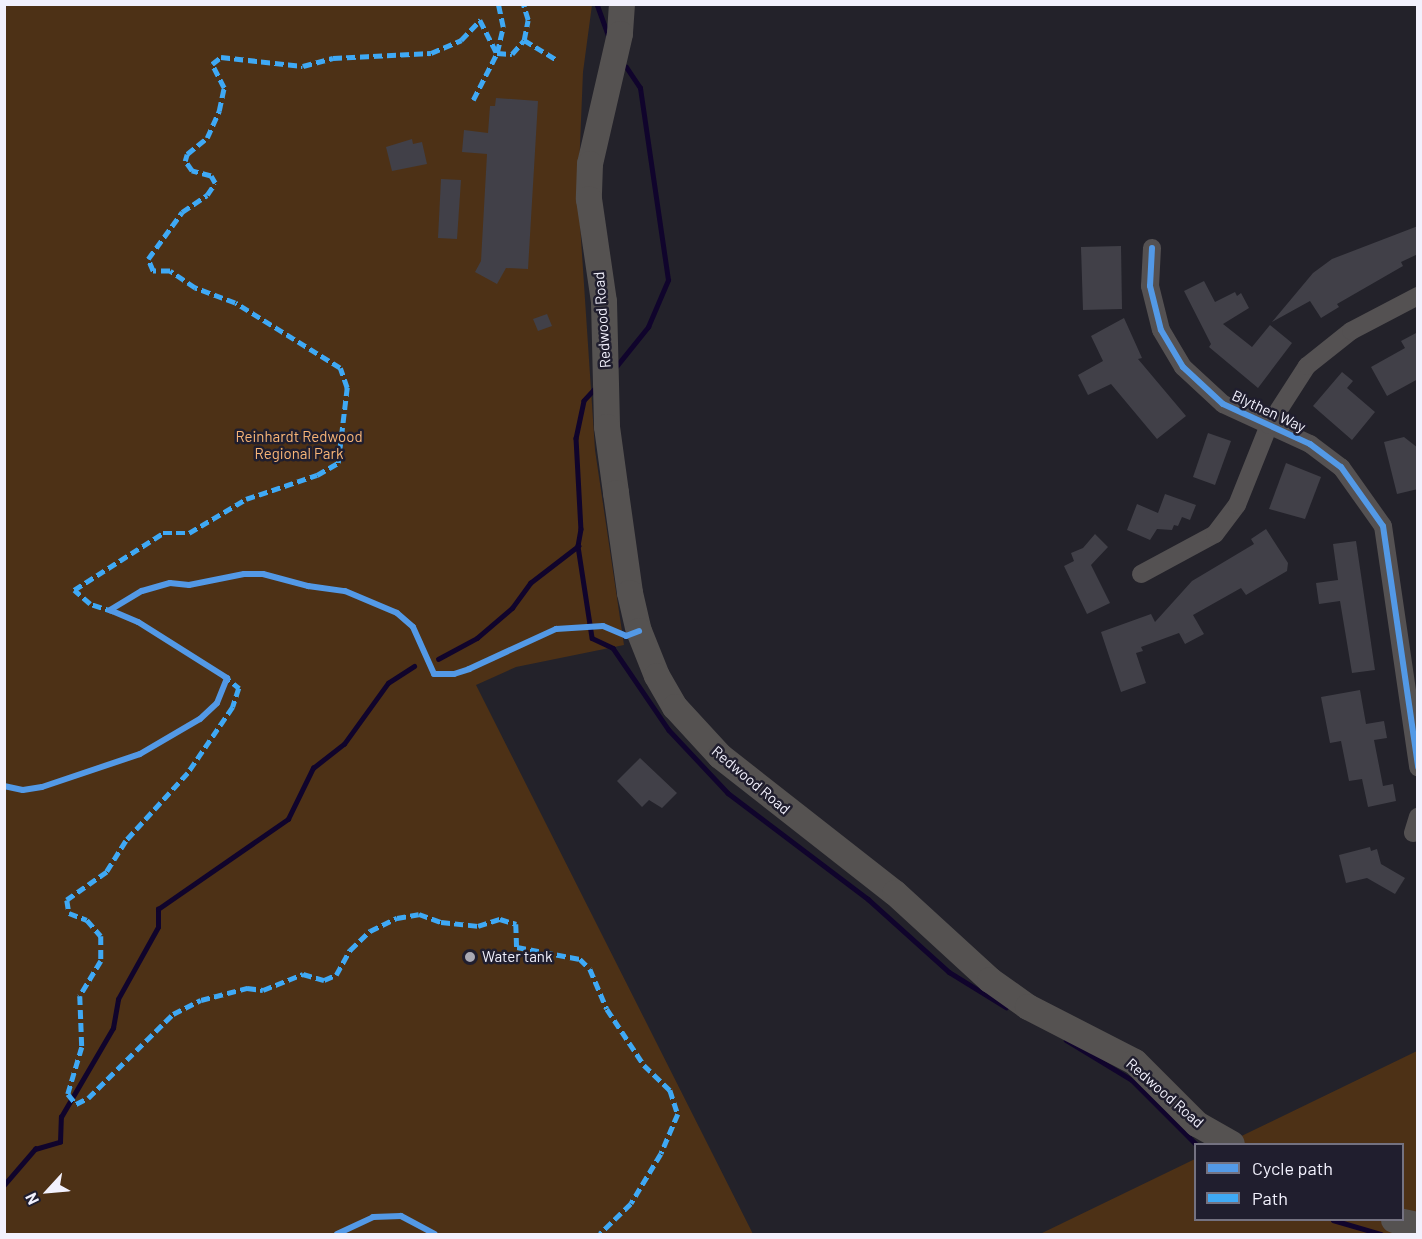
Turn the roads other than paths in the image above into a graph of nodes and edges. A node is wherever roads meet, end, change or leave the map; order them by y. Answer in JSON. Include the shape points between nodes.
{"nodes":[{"id":1,"x":622,"y":4,"type":"edge"},
{"id":2,"x":1152,"y":248,"type":"dead end"},
{"id":3,"x":1418,"y":296,"type":"edge"},
{"id":4,"x":1269,"y":425,"type":"junction"},
{"id":5,"x":1141,"y":574,"type":"dead end"},
{"id":6,"x":1416,"y":739,"type":"edge"},
{"id":7,"x":1418,"y":767,"type":"edge"},
{"id":8,"x":1230,"y":1143,"type":"edge"},
{"id":9,"x":1399,"y":1221,"type":"edge"},
{"id":10,"x":1418,"y":1225,"type":"edge"}],
"edges":[{"from":1,"to":8,"type":"main road","name":"Redwood Road","via":[[620,34],[590,164],[590,200],[604,302],[607,427],[630,593],[657,676],[675,707],[720,756],[861,865],[990,980],[1028,1007],[1135,1062],[1197,1124]]},
{"from":2,"to":4,"type":"street","name":"Blythen Way","via":[[1150,286],[1161,330],[1183,367],[1223,405]]},
{"from":3,"to":4,"type":"street","via":[[1351,331],[1326,349],[1307,366]]},
{"from":4,"to":5,"type":"street","via":[[1237,505],[1215,534]]},
{"from":4,"to":6,"type":"street","name":"Blythen Way","via":[[1310,444],[1341,467],[1383,526]]},
{"from":6,"to":7,"type":"street","name":"Blythen Way"},
{"from":9,"to":10,"type":"main road"}]}
